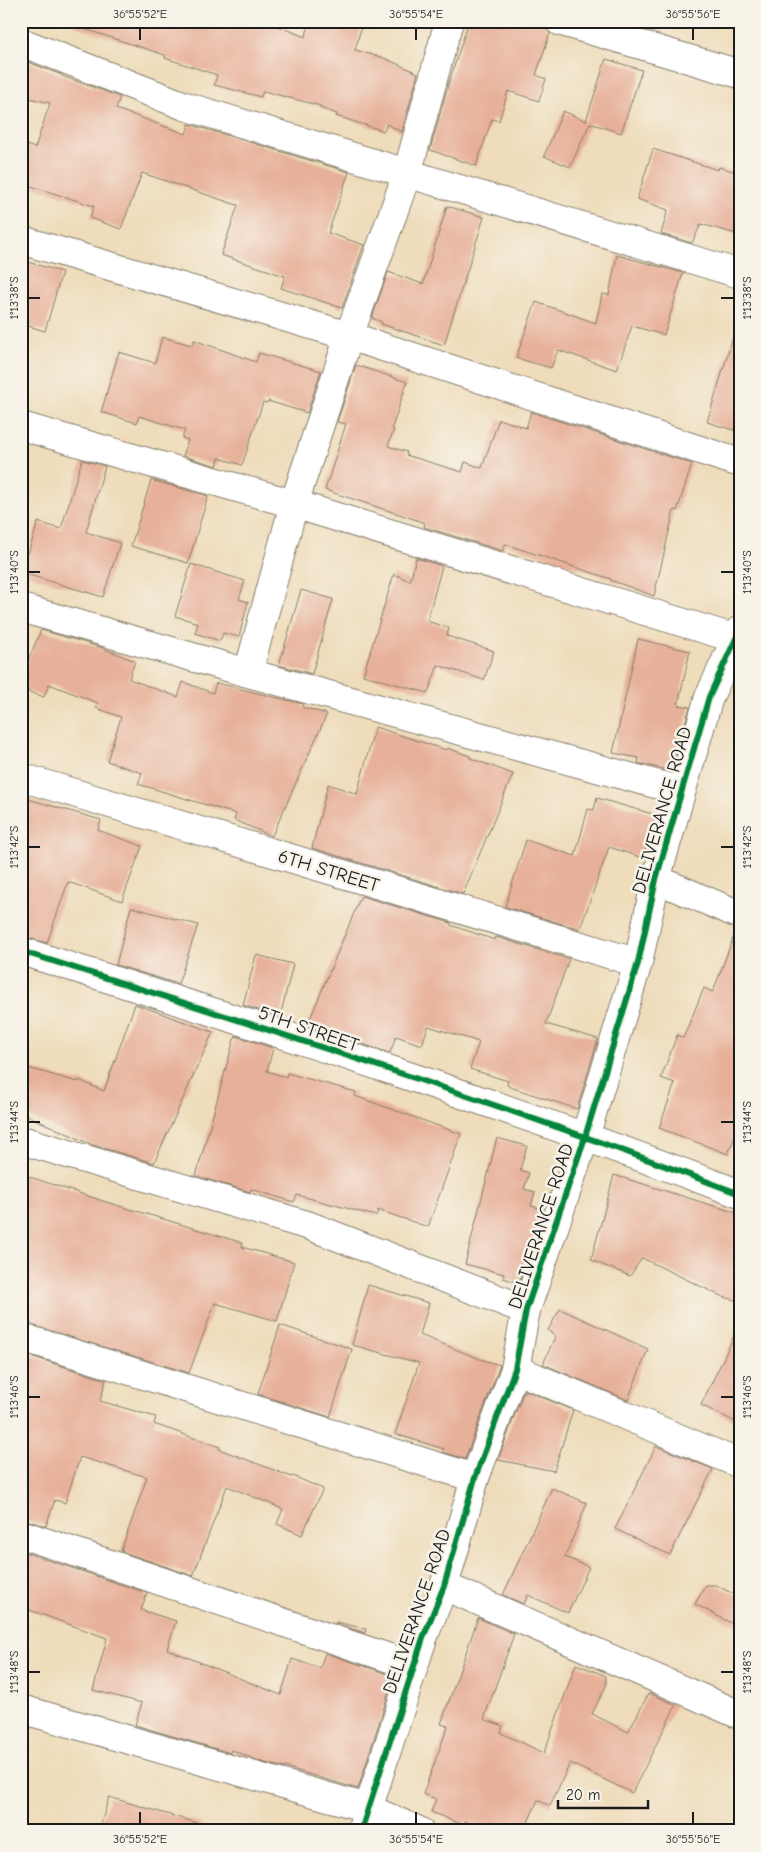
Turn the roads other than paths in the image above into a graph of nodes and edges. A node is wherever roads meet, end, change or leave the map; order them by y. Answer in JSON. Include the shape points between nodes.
{"nodes":[{"id":1,"x":449,"y":21,"type":"edge"},
{"id":2,"x":559,"y":21,"type":"edge"},
{"id":3,"x":21,"y":42,"type":"edge"},
{"id":4,"x":740,"y":74,"type":"edge"},
{"id":5,"x":407,"y":174,"type":"junction"},
{"id":6,"x":21,"y":240,"type":"edge"},
{"id":7,"x":740,"y":274,"type":"edge"},
{"id":8,"x":349,"y":336,"type":"junction"},
{"id":9,"x":21,"y":426,"type":"edge"},
{"id":10,"x":740,"y":463,"type":"edge"},
{"id":11,"x":294,"y":504,"type":"junction"},
{"id":12,"x":21,"y":608,"type":"edge"},
{"id":13,"x":739,"y":636,"type":"edge"},
{"id":14,"x":248,"y":673,"type":"junction"},
{"id":15,"x":21,"y":777,"type":"edge"},
{"id":16,"x":681,"y":791,"type":"junction"},
{"id":17,"x":656,"y":879,"type":"junction"},
{"id":18,"x":740,"y":915,"type":"edge"},
{"id":19,"x":21,"y":951,"type":"edge"},
{"id":20,"x":638,"y":962,"type":"junction"},
{"id":21,"x":585,"y":1137,"type":"junction"},
{"id":22,"x":21,"y":1140,"type":"edge"},
{"id":23,"x":740,"y":1194,"type":"edge"},
{"id":24,"x":526,"y":1310,"type":"junction"},
{"id":25,"x":21,"y":1336,"type":"edge"},
{"id":26,"x":515,"y":1369,"type":"junction"},
{"id":27,"x":740,"y":1464,"type":"edge"},
{"id":28,"x":475,"y":1478,"type":"junction"},
{"id":29,"x":21,"y":1534,"type":"edge"},
{"id":30,"x":444,"y":1586,"type":"junction"},
{"id":31,"x":413,"y":1666,"type":"junction"},
{"id":32,"x":21,"y":1709,"type":"edge"},
{"id":33,"x":740,"y":1715,"type":"edge"},
{"id":34,"x":364,"y":1819,"type":"edge"},
{"id":35,"x":419,"y":1831,"type":"edge"}],
"edges":[{"from":1,"to":5,"type":"street"},
{"from":2,"to":4,"type":"street"},
{"from":3,"to":5,"type":"street","via":[[185,106]]},
{"from":5,"to":7,"type":"street"},
{"from":5,"to":8,"type":"street"},
{"from":6,"to":8,"type":"street"},
{"from":8,"to":10,"type":"street"},
{"from":8,"to":11,"type":"street"},
{"from":9,"to":11,"type":"street"},
{"from":11,"to":13,"type":"street"},
{"from":11,"to":14,"type":"street"},
{"from":12,"to":14,"type":"street"},
{"from":13,"to":16,"type":"street","name":"DELIVERANCE ROAD","via":[[709,697]]},
{"from":14,"to":16,"type":"street"},
{"from":15,"to":20,"type":"street","name":"6TH STREET"},
{"from":16,"to":17,"type":"street","name":"DELIVERANCE ROAD"},
{"from":17,"to":18,"type":"street"},
{"from":17,"to":20,"type":"street","name":"DELIVERANCE ROAD"},
{"from":19,"to":21,"type":"street","name":"5TH STREET","via":[[190,1004]]},
{"from":20,"to":21,"type":"street","name":"DELIVERANCE ROAD"},
{"from":21,"to":23,"type":"street","name":"5TH STREET"},
{"from":21,"to":24,"type":"street","name":"DELIVERANCE ROAD"},
{"from":22,"to":24,"type":"street","via":[[310,1226]]},
{"from":24,"to":26,"type":"street","name":"DELIVERANCE ROAD"},
{"from":25,"to":28,"type":"street"},
{"from":26,"to":27,"type":"street"},
{"from":26,"to":28,"type":"street","name":"DELIVERANCE ROAD"},
{"from":28,"to":30,"type":"street","name":"DELIVERANCE ROAD"},
{"from":29,"to":31,"type":"street"},
{"from":30,"to":31,"type":"street","name":"DELIVERANCE ROAD"},
{"from":30,"to":33,"type":"street"},
{"from":31,"to":34,"type":"street","name":"DELIVERANCE ROAD"},
{"from":32,"to":34,"type":"street"},
{"from":34,"to":35,"type":"street"}]}
